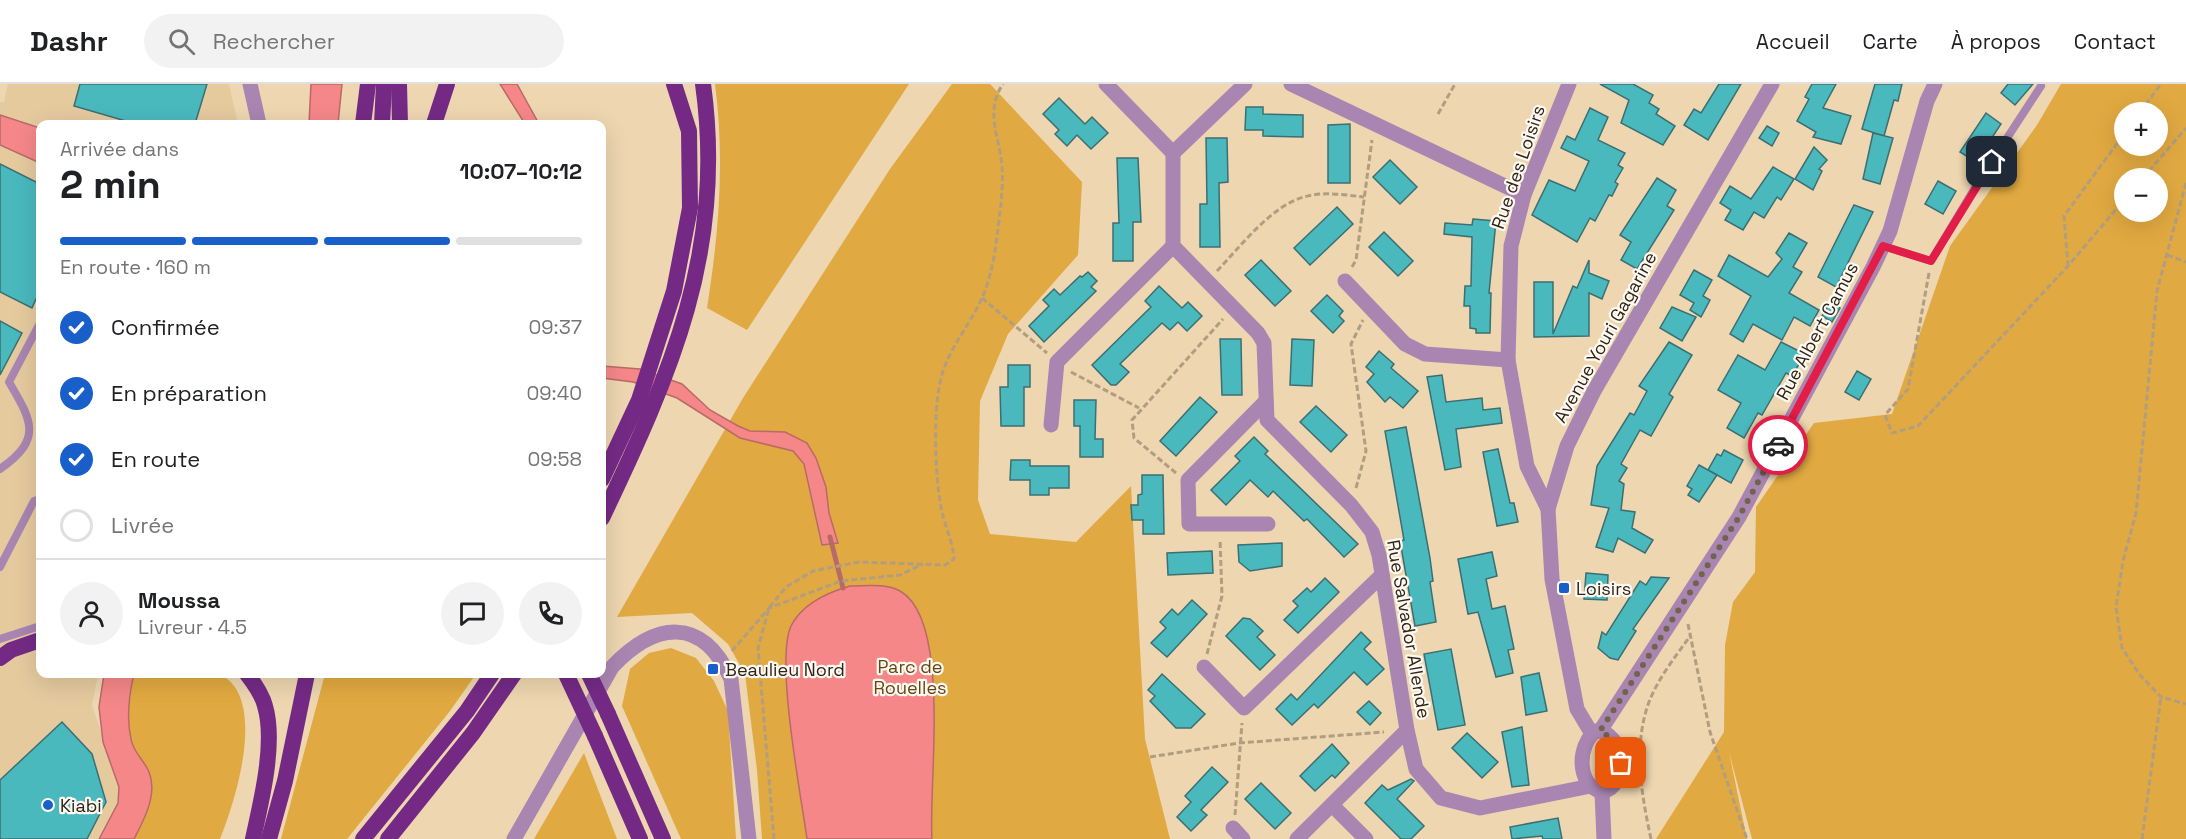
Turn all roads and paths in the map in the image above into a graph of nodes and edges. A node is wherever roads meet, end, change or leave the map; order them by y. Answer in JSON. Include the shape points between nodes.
{"nodes":[{"id":1,"x":250,"y":84,"type":"edge"},
{"id":2,"x":368,"y":84,"type":"edge"},
{"id":3,"x":384,"y":84,"type":"edge"},
{"id":4,"x":399,"y":84,"type":"edge"},
{"id":5,"x":447,"y":84,"type":"edge"},
{"id":6,"x":674,"y":84,"type":"edge"},
{"id":7,"x":703,"y":84,"type":"edge"},
{"id":8,"x":1003,"y":84,"type":"edge"},
{"id":9,"x":1106,"y":84,"type":"edge"},
{"id":10,"x":1245,"y":84,"type":"edge"},
{"id":11,"x":1291,"y":84,"type":"edge"},
{"id":12,"x":1455,"y":84,"type":"edge"},
{"id":13,"x":1569,"y":84,"type":"edge"},
{"id":14,"x":1772,"y":84,"type":"edge"},
{"id":15,"x":1935,"y":84,"type":"edge"},
{"id":16,"x":2161,"y":84,"type":"edge"},
{"id":17,"x":2042,"y":86,"type":"dead end"},
{"id":18,"x":2148,"y":102,"type":"edge"},
{"id":19,"x":1438,"y":114,"type":"dead end"},
{"id":20,"x":258,"y":120,"type":"edge"},
{"id":21,"x":364,"y":120,"type":"edge"},
{"id":22,"x":382,"y":120,"type":"edge"},
{"id":23,"x":400,"y":120,"type":"edge"},
{"id":24,"x":435,"y":120,"type":"edge"},
{"id":25,"x":1375,"y":124,"type":"junction"},
{"id":26,"x":2186,"y":128,"type":"edge"},
{"id":27,"x":2114,"y":148,"type":"edge"},
{"id":28,"x":1173,"y":153,"type":"junction"},
{"id":29,"x":2152,"y":168,"type":"edge"},
{"id":30,"x":2186,"y":183,"type":"edge"},
{"id":31,"x":1524,"y":195,"type":"junction"},
{"id":32,"x":1364,"y":197,"type":"junction"},
{"id":33,"x":2114,"y":212,"type":"edge"},
{"id":34,"x":1173,"y":246,"type":"junction"},
{"id":35,"x":1883,"y":246,"type":"junction"},
{"id":36,"x":2167,"y":255,"type":"junction"},
{"id":37,"x":1931,"y":261,"type":"junction"},
{"id":38,"x":2186,"y":262,"type":"edge"},
{"id":39,"x":2068,"y":266,"type":"junction"},
{"id":40,"x":1207,"y":281,"type":"junction"},
{"id":41,"x":1346,"y":281,"type":"joint"},
{"id":42,"x":982,"y":298,"type":"junction"},
{"id":43,"x":1369,"y":307,"type":"junction"},
{"id":44,"x":1233,"y":308,"type":"junction"},
{"id":45,"x":36,"y":330,"type":"edge"},
{"id":46,"x":1508,"y":360,"type":"junction"},
{"id":47,"x":1057,"y":363,"type":"junction"},
{"id":48,"x":1266,"y":401,"type":"junction"},
{"id":49,"x":1139,"y":409,"type":"junction"},
{"id":50,"x":1051,"y":425,"type":"dead end"},
{"id":51,"x":0,"y":469,"type":"edge"},
{"id":52,"x":606,"y":470,"type":"edge"},
{"id":53,"x":1188,"y":480,"type":"junction"},
{"id":54,"x":36,"y":500,"type":"edge"},
{"id":55,"x":1351,"y":506,"type":"junction"},
{"id":56,"x":606,"y":509,"type":"edge"},
{"id":57,"x":1548,"y":509,"type":"junction"},
{"id":58,"x":1219,"y":524,"type":"junction"},
{"id":59,"x":1268,"y":524,"type":"dead end"},
{"id":60,"x":923,"y":564,"type":"junction"},
{"id":61,"x":0,"y":567,"type":"edge"},
{"id":62,"x":1382,"y":575,"type":"junction"},
{"id":63,"x":1683,"y":602,"type":"junction"},
{"id":64,"x":769,"y":608,"type":"junction"},
{"id":65,"x":36,"y":627,"type":"edge"},
{"id":66,"x":1691,"y":636,"type":"junction"},
{"id":67,"x":0,"y":639,"type":"edge"},
{"id":68,"x":36,"y":641,"type":"edge"},
{"id":69,"x":0,"y":658,"type":"edge"},
{"id":70,"x":723,"y":662,"type":"junction"},
{"id":71,"x":1204,"y":667,"type":"joint"},
{"id":72,"x":249,"y":678,"type":"edge"},
{"id":73,"x":306,"y":678,"type":"edge"},
{"id":74,"x":489,"y":678,"type":"edge"},
{"id":75,"x":511,"y":678,"type":"edge"},
{"id":76,"x":568,"y":678,"type":"edge"},
{"id":77,"x":591,"y":678,"type":"edge"},
{"id":78,"x":606,"y":678,"type":"edge"},
{"id":79,"x":606,"y":678,"type":"edge"},
{"id":80,"x":2161,"y":697,"type":"junction"},
{"id":81,"x":2186,"y":704,"type":"edge"},
{"id":82,"x":1244,"y":708,"type":"junction"},
{"id":83,"x":1407,"y":730,"type":"junction"},
{"id":84,"x":1596,"y":732,"type":"junction"},
{"id":85,"x":1239,"y":743,"type":"junction"},
{"id":86,"x":1150,"y":757,"type":"dead end"},
{"id":87,"x":1596,"y":789,"type":"junction"},
{"id":88,"x":1332,"y":804,"type":"junction"},
{"id":89,"x":1238,"y":834,"type":"edge"},
{"id":90,"x":253,"y":839,"type":"edge"},
{"id":91,"x":269,"y":839,"type":"edge"},
{"id":92,"x":363,"y":839,"type":"edge"},
{"id":93,"x":388,"y":839,"type":"edge"},
{"id":94,"x":514,"y":839,"type":"edge"},
{"id":95,"x":640,"y":839,"type":"edge"},
{"id":96,"x":663,"y":839,"type":"edge"},
{"id":97,"x":749,"y":839,"type":"edge"},
{"id":98,"x":774,"y":839,"type":"edge"},
{"id":99,"x":1297,"y":839,"type":"edge"},
{"id":100,"x":1366,"y":839,"type":"edge"},
{"id":101,"x":1604,"y":839,"type":"edge"},
{"id":102,"x":1652,"y":839,"type":"edge"},
{"id":103,"x":1747,"y":839,"type":"edge"},
{"id":104,"x":2142,"y":839,"type":"edge"}],
"edges":[{"from":1,"to":20,"type":"street"},
{"from":2,"to":21,"type":"highway"},
{"from":3,"to":22,"type":"highway"},
{"from":4,"to":23,"type":"highway"},
{"from":5,"to":24,"type":"highway"},
{"from":6,"to":52,"type":"highway","via":[[689,131],[690,208],[674,291],[639,400]]},
{"from":7,"to":56,"type":"highway","via":[[707,204],[694,284],[664,381]]},
{"from":8,"to":42,"type":"path","via":[[992,115],[1002,166],[1001,204]]},
{"from":9,"to":28,"type":"street"},
{"from":10,"to":28,"type":"street"},
{"from":11,"to":25,"type":"street"},
{"from":12,"to":19,"type":"path"},
{"from":13,"to":31,"type":"street","name":"Rue des Loisirs"},
{"from":14,"to":57,"type":"street","name":"Avenue Youri Gagarine","via":[[1594,391],[1567,446]]},
{"from":15,"to":35,"type":"street","name":"Rue Albert Camus"},
{"from":16,"to":18,"type":"path"},
{"from":17,"to":37,"type":"lane"},
{"from":25,"to":31,"type":"street"},
{"from":25,"to":32,"type":"path"},
{"from":26,"to":29,"type":"path"},
{"from":27,"to":39,"type":"path","via":[[2064,216]]},
{"from":28,"to":34,"type":"street"},
{"from":30,"to":36,"type":"path"},
{"from":31,"to":46,"type":"street","name":"Rue des Loisirs","via":[[1510,246]]},
{"from":32,"to":40,"type":"path","via":[[1304,196],[1280,208]]},
{"from":32,"to":41,"type":"path","via":[[1356,260]]},
{"from":33,"to":39,"type":"path"},
{"from":34,"to":40,"type":"street","name":"Rue Salvador Allende"},
{"from":34,"to":47,"type":"street"},
{"from":35,"to":37,"type":"lane"},
{"from":35,"to":63,"type":"street","name":"Rue Albert Camus","via":[[1739,517]]},
{"from":36,"to":38,"type":"path"},
{"from":36,"to":80,"type":"path","via":[[2157,291],[2136,513],[2116,607],[2122,648]]},
{"from":37,"to":39,"type":"path","via":[[1908,389],[1885,416],[1892,433],[1918,426]]},
{"from":40,"to":44,"type":"street","name":"Rue Salvador Allende"},
{"from":41,"to":43,"type":"street"},
{"from":42,"to":47,"type":"path"},
{"from":42,"to":60,"type":"path","via":[[951,351],[940,383],[936,428],[940,505],[954,560],[945,565]]},
{"from":43,"to":46,"type":"street","via":[[1405,344],[1425,354]]},
{"from":43,"to":55,"type":"path","via":[[1351,344],[1366,451]]},
{"from":44,"to":48,"type":"street","name":"Rue Salvador Allende","via":[[1264,343]]},
{"from":44,"to":49,"type":"path"},
{"from":45,"to":51,"type":"lane","via":[[9,382],[28,415],[31,429],[17,457]]},
{"from":46,"to":57,"type":"street","name":"Rue des Loisirs","via":[[1527,466]]},
{"from":47,"to":49,"type":"path"},
{"from":47,"to":50,"type":"street"},
{"from":48,"to":53,"type":"street"},
{"from":48,"to":55,"type":"street","name":"Rue Salvador Allende","via":[[1267,420]]},
{"from":49,"to":53,"type":"path","via":[[1132,420],[1134,438]]},
{"from":53,"to":58,"type":"street","via":[[1189,524]]},
{"from":54,"to":61,"type":"lane"},
{"from":55,"to":62,"type":"street","name":"Rue Salvador Allende","via":[[1372,532]]},
{"from":57,"to":84,"type":"street","name":"Avenue Youri Gagarine","via":[[1552,579],[1577,709]]},
{"from":58,"to":59,"type":"street"},
{"from":58,"to":71,"type":"path","via":[[1222,596]]},
{"from":60,"to":64,"type":"path","via":[[900,575],[827,585]]},
{"from":60,"to":64,"type":"path","via":[[859,562],[813,571],[786,587]]},
{"from":62,"to":82,"type":"street"},
{"from":62,"to":83,"type":"street","name":"Rue Salvador Allende"},
{"from":63,"to":66,"type":"path"},
{"from":63,"to":84,"type":"street","name":"Rue Albert Camus"},
{"from":64,"to":70,"type":"path"},
{"from":64,"to":98,"type":"path","via":[[758,648]]},
{"from":65,"to":67,"type":"lane"},
{"from":66,"to":102,"type":"path","via":[[1664,672],[1646,711],[1640,757],[1642,797]]},
{"from":66,"to":103,"type":"path","via":[[1710,732]]},
{"from":68,"to":69,"type":"highway"},
{"from":70,"to":78,"type":"street","via":[[700,640],[672,630],[647,638],[628,650]]},
{"from":70,"to":97,"type":"street","via":[[734,697]]},
{"from":71,"to":82,"type":"street"},
{"from":72,"to":90,"type":"highway","via":[[265,704],[268,721]]},
{"from":73,"to":91,"type":"highway"},
{"from":74,"to":92,"type":"highway"},
{"from":75,"to":93,"type":"highway","via":[[473,733]]},
{"from":76,"to":95,"type":"highway","bridge":true},
{"from":77,"to":96,"type":"highway","bridge":true},
{"from":79,"to":94,"type":"street"},
{"from":80,"to":81,"type":"path"},
{"from":80,"to":104,"type":"path"},
{"from":82,"to":85,"type":"path"},
{"from":83,"to":85,"type":"path"},
{"from":83,"to":87,"type":"street","name":"Rue Salvador Allende","via":[[1416,769],[1441,798],[1480,808]]},
{"from":83,"to":88,"type":"street"},
{"from":84,"to":87,"type":"street","via":[[1583,748],[1582,758],[1583,772]]},
{"from":84,"to":87,"type":"street","via":[[1611,738],[1621,763],[1617,783],[1611,790]]},
{"from":85,"to":86,"type":"path"},
{"from":85,"to":89,"type":"path"},
{"from":87,"to":101,"type":"street"},
{"from":88,"to":99,"type":"street"},
{"from":88,"to":100,"type":"street"}]}
